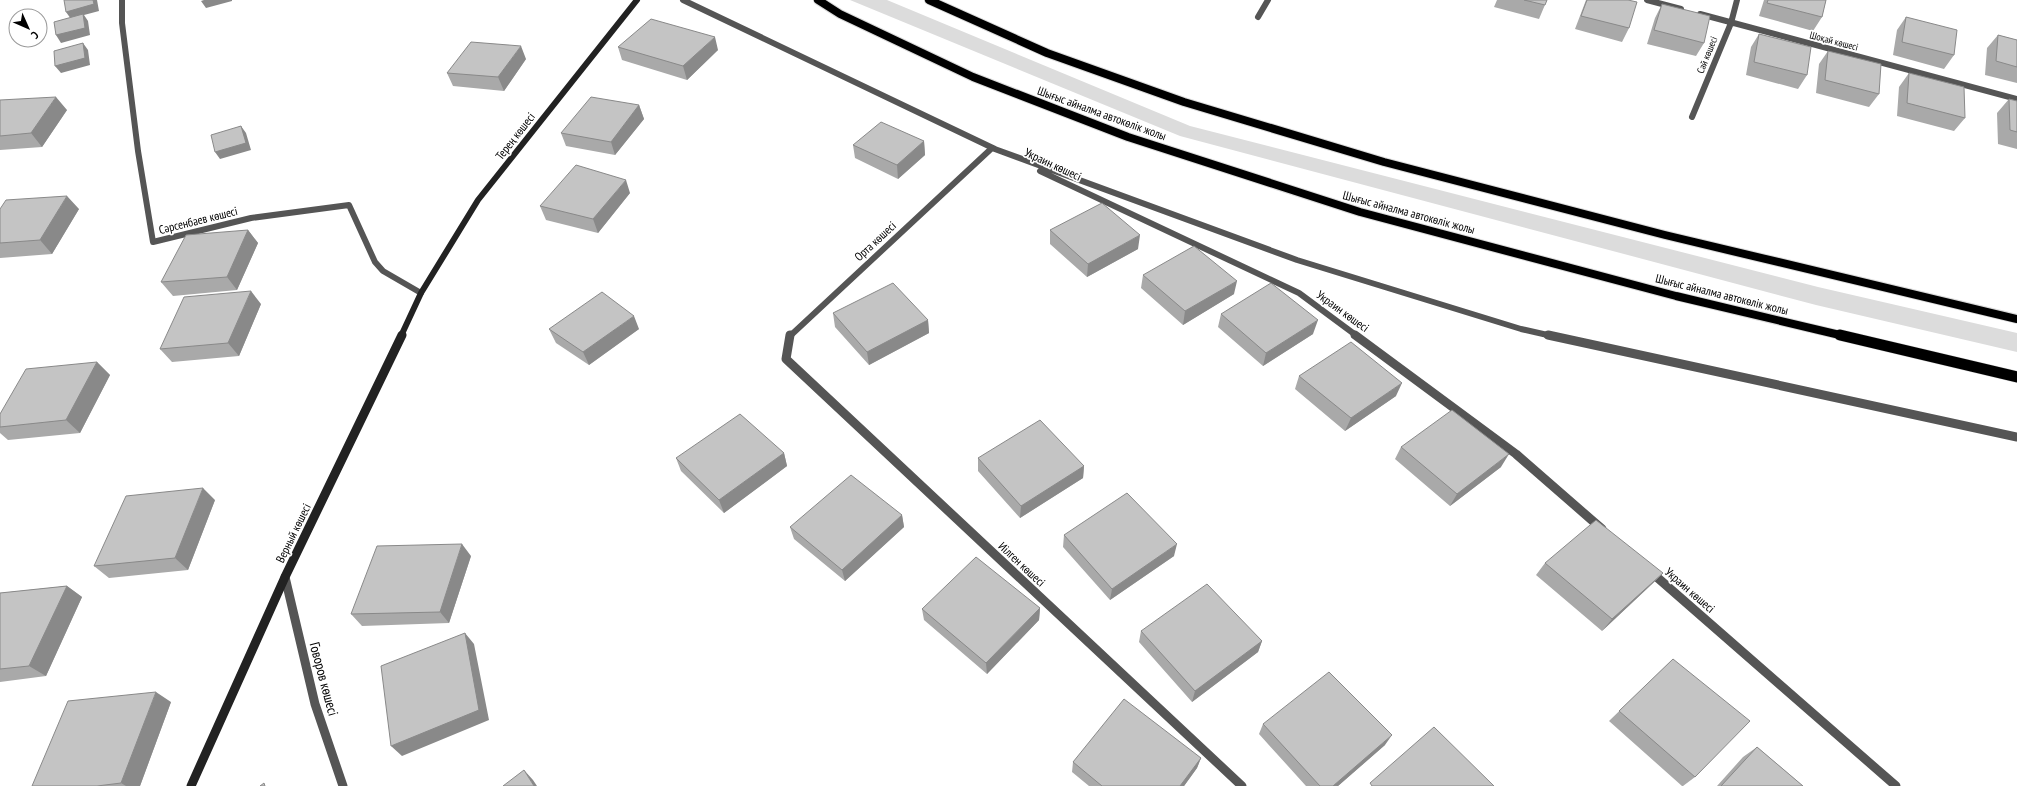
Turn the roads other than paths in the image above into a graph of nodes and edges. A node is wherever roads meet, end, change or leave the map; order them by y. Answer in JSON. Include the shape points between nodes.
{"nodes":[{"id":1,"x":122,"y":0,"type":"edge"},
{"id":2,"x":637,"y":0,"type":"edge"},
{"id":3,"x":683,"y":0,"type":"edge"},
{"id":4,"x":818,"y":0,"type":"edge"},
{"id":5,"x":929,"y":0,"type":"edge"},
{"id":6,"x":1268,"y":0,"type":"edge"},
{"id":7,"x":1647,"y":0,"type":"edge"},
{"id":8,"x":1737,"y":0,"type":"edge"},
{"id":9,"x":1685,"y":10,"type":"edge"},
{"id":10,"x":1693,"y":12,"type":"edge"},
{"id":11,"x":1258,"y":17,"type":"dead end"},
{"id":12,"x":1731,"y":23,"type":"junction"},
{"id":13,"x":2017,"y":99,"type":"edge"},
{"id":14,"x":1692,"y":117,"type":"dead end"},
{"id":15,"x":992,"y":148,"type":"junction"},
{"id":16,"x":421,"y":293,"type":"junction"},
{"id":17,"x":2017,"y":319,"type":"edge"},
{"id":18,"x":786,"y":359,"type":"joint"},
{"id":19,"x":2017,"y":377,"type":"edge"},
{"id":20,"x":2017,"y":437,"type":"edge"},
{"id":21,"x":1611,"y":537,"type":"edge"},
{"id":22,"x":1647,"y":568,"type":"edge"},
{"id":23,"x":285,"y":577,"type":"junction"},
{"id":24,"x":191,"y":786,"type":"edge"},
{"id":25,"x":343,"y":786,"type":"edge"},
{"id":26,"x":1242,"y":786,"type":"edge"},
{"id":27,"x":1896,"y":786,"type":"edge"}],
"edges":[{"from":1,"to":16,"type":"street","name":"Сәрсенбаев көшесі","via":[[122,23],[138,151],[153,242],[251,218],[349,205],[375,262],[383,271]]},
{"from":2,"to":16,"type":"street","name":"Терең көшесі","via":[[478,200]]},
{"from":3,"to":15,"type":"street","name":"Украин көшесі"},
{"from":4,"to":19,"type":"main road","name":"Шығыс айналма автокөлік жолы","via":[[840,14],[973,77],[1128,137],[1360,212],[1676,296]]},
{"from":5,"to":17,"type":"main road","via":[[1047,53],[1155,91],[1384,162],[1665,235]]},
{"from":6,"to":11,"type":"street"},
{"from":7,"to":9,"type":"street"},
{"from":8,"to":12,"type":"street","name":"Сай көшесі"},
{"from":10,"to":12,"type":"street","name":"Шоқай көшесі"},
{"from":12,"to":13,"type":"street","name":"Шоқай көшесі"},
{"from":12,"to":14,"type":"street","name":"Сай көшесі"},
{"from":15,"to":18,"type":"street","name":"Орта көшесі","via":[[790,334]]},
{"from":15,"to":20,"type":"street","via":[[1297,260],[1522,330]]},
{"from":15,"to":21,"type":"street","name":"Украин көшесі","via":[[1299,293],[1516,454]]},
{"from":16,"to":23,"type":"street","name":"Верный көшесі"},
{"from":18,"to":26,"type":"street","name":"Иілген көшесі"},
{"from":22,"to":27,"type":"street","name":"Украин көшесі"},
{"from":23,"to":24,"type":"street","name":"Верный көшесі"},
{"from":23,"to":25,"type":"street","name":"Говоров көшесі","via":[[315,704]]}]}
